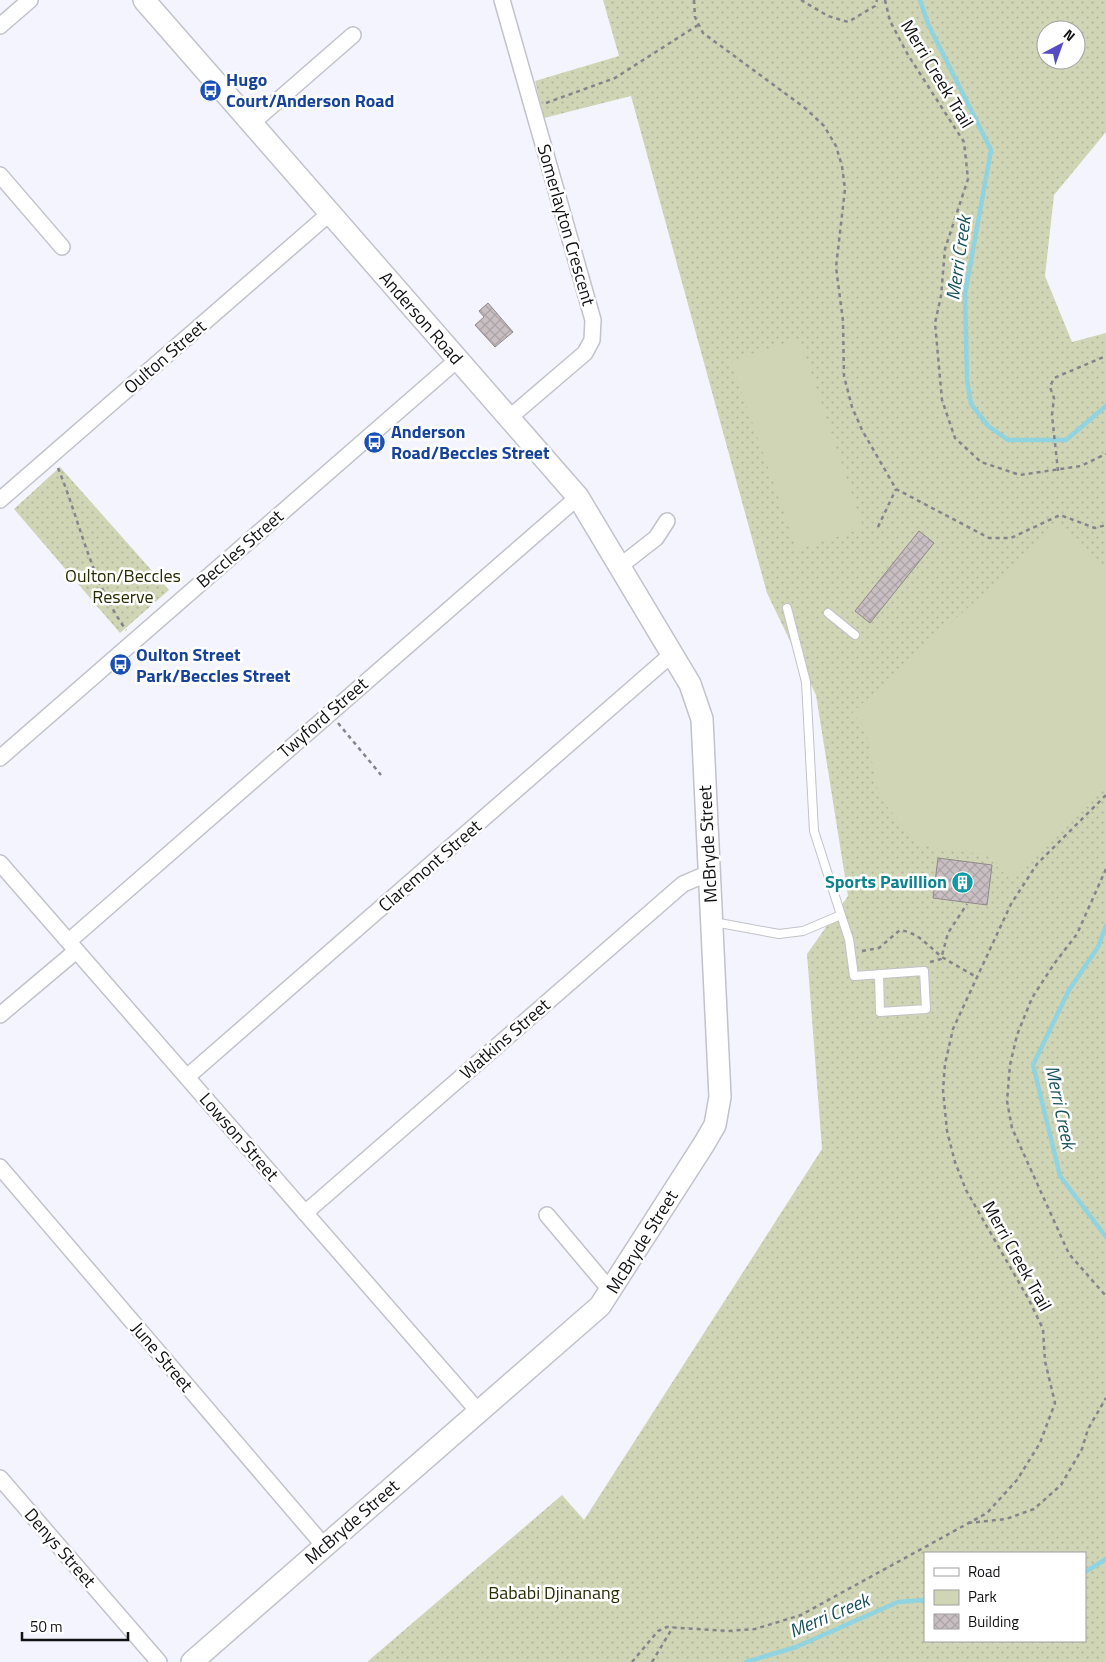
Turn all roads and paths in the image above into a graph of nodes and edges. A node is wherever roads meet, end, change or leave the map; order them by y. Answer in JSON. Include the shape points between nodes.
{"nodes":[{"id":1,"x":30,"y":0,"type":"edge"},
{"id":2,"x":144,"y":0,"type":"edge"},
{"id":3,"x":502,"y":0,"type":"edge"},
{"id":4,"x":694,"y":0,"type":"edge"},
{"id":5,"x":801,"y":0,"type":"edge"},
{"id":6,"x":877,"y":0,"type":"edge"},
{"id":7,"x":885,"y":0,"type":"edge"},
{"id":8,"x":698,"y":25,"type":"junction"},
{"id":9,"x":0,"y":26,"type":"edge"},
{"id":10,"x":353,"y":35,"type":"dead end"},
{"id":11,"x":546,"y":103,"type":"dead end"},
{"id":12,"x":252,"y":123,"type":"junction"},
{"id":13,"x":0,"y":175,"type":"edge"},
{"id":14,"x":330,"y":213,"type":"junction"},
{"id":15,"x":62,"y":247,"type":"dead end"},
{"id":16,"x":1106,"y":356,"type":"edge"},
{"id":17,"x":458,"y":360,"type":"junction"},
{"id":18,"x":509,"y":418,"type":"junction"},
{"id":19,"x":1106,"y":454,"type":"edge"},
{"id":20,"x":58,"y":468,"type":"dead end"},
{"id":21,"x":1058,"y":471,"type":"junction"},
{"id":22,"x":896,"y":489,"type":"junction"},
{"id":23,"x":578,"y":497,"type":"junction"},
{"id":24,"x":0,"y":500,"type":"edge"},
{"id":25,"x":667,"y":521,"type":"dead end"},
{"id":26,"x":1106,"y":525,"type":"edge"},
{"id":27,"x":878,"y":527,"type":"dead end"},
{"id":28,"x":620,"y":566,"type":"junction"},
{"id":29,"x":787,"y":608,"type":"dead end"},
{"id":30,"x":828,"y":613,"type":"dead end"},
{"id":31,"x":126,"y":630,"type":"dead end"},
{"id":32,"x":854,"y":635,"type":"dead end"},
{"id":33,"x":672,"y":654,"type":"junction"},
{"id":34,"x":329,"y":712,"type":"junction"},
{"id":35,"x":0,"y":758,"type":"edge"},
{"id":36,"x":381,"y":775,"type":"dead end"},
{"id":37,"x":1106,"y":795,"type":"edge"},
{"id":38,"x":1106,"y":869,"type":"edge"},
{"id":39,"x":3,"y":872,"type":"edge"},
{"id":40,"x":709,"y":872,"type":"junction"},
{"id":41,"x":967,"y":904,"type":"dead end"},
{"id":42,"x":841,"y":915,"type":"junction"},
{"id":43,"x":712,"y":922,"type":"junction"},
{"id":44,"x":72,"y":946,"type":"junction"},
{"id":45,"x":851,"y":953,"type":"junction"},
{"id":46,"x":942,"y":956,"type":"junction"},
{"id":47,"x":928,"y":963,"type":"dead end"},
{"id":48,"x":879,"y":974,"type":"junction"},
{"id":49,"x":976,"y":977,"type":"junction"},
{"id":50,"x":0,"y":1015,"type":"edge"},
{"id":51,"x":187,"y":1077,"type":"junction"},
{"id":52,"x":0,"y":1167,"type":"edge"},
{"id":53,"x":306,"y":1213,"type":"junction"},
{"id":54,"x":547,"y":1215,"type":"dead end"},
{"id":55,"x":611,"y":1291,"type":"junction"},
{"id":56,"x":1106,"y":1296,"type":"edge"},
{"id":57,"x":1106,"y":1398,"type":"edge"},
{"id":58,"x":478,"y":1411,"type":"junction"},
{"id":59,"x":0,"y":1478,"type":"edge"},
{"id":60,"x":966,"y":1523,"type":"junction"},
{"id":61,"x":324,"y":1547,"type":"junction"},
{"id":62,"x":673,"y":1627,"type":"junction"},
{"id":63,"x":159,"y":1662,"type":"edge"},
{"id":64,"x":192,"y":1662,"type":"edge"},
{"id":65,"x":632,"y":1662,"type":"edge"},
{"id":66,"x":652,"y":1662,"type":"edge"}],
"edges":[{"from":1,"to":9,"type":"street"},
{"from":2,"to":12,"type":"street","name":"Anderson Road"},
{"from":3,"to":18,"type":"street","name":"Somerlayton Crescent","via":[[594,332],[585,353]]},
{"from":4,"to":8,"type":"path"},
{"from":5,"to":6,"type":"path","via":[[828,16],[848,22],[875,6]]},
{"from":7,"to":21,"type":"path","name":"Merri Creek Trail","via":[[890,21],[908,55],[964,142],[968,179],[945,249],[941,296],[934,323],[942,400],[955,438],[981,462],[1020,475]]},
{"from":8,"to":11,"type":"path","via":[[622,75]]},
{"from":8,"to":22,"type":"path","via":[[709,39],[806,108],[824,126],[836,146],[845,189],[836,267],[843,321],[844,376],[862,430]]},
{"from":10,"to":12,"type":"street"},
{"from":12,"to":14,"type":"street","name":"Anderson Road"},
{"from":13,"to":15,"type":"street"},
{"from":14,"to":17,"type":"street","name":"Anderson Road"},
{"from":14,"to":24,"type":"street","name":"Oulton Street"},
{"from":16,"to":21,"type":"path","via":[[1054,378],[1050,387],[1054,398],[1052,416]]},
{"from":17,"to":18,"type":"street","name":"Anderson Road"},
{"from":17,"to":35,"type":"street","name":"Beccles Street"},
{"from":18,"to":23,"type":"street","name":"Anderson Road"},
{"from":19,"to":21,"type":"path","name":"Merri Creek Trail","via":[[1081,466]]},
{"from":20,"to":31,"type":"path","via":[[90,564],[101,590]]},
{"from":22,"to":26,"type":"path","via":[[989,538],[1011,538],[1060,515],[1095,528]]},
{"from":22,"to":27,"type":"path"},
{"from":23,"to":28,"type":"street","name":"Anderson Road"},
{"from":23,"to":34,"type":"street","name":"Twyford Street"},
{"from":25,"to":28,"type":"street","via":[[643,551]]},
{"from":28,"to":33,"type":"street","name":"Anderson Road"},
{"from":29,"to":42,"type":"lane","via":[[806,682],[814,831]]},
{"from":30,"to":32,"type":"lane"},
{"from":33,"to":40,"type":"street","name":"McBryde Street","via":[[690,684],[702,719]]},
{"from":33,"to":51,"type":"street","name":"Claremont Street"},
{"from":34,"to":36,"type":"path"},
{"from":34,"to":44,"type":"street","name":"Twyford Street"},
{"from":37,"to":49,"type":"path","name":"Merri Creek Trail","via":[[1037,864],[1011,904]]},
{"from":38,"to":56,"type":"path","via":[[1077,934],[1032,998],[1010,1064],[1007,1101],[1012,1128],[1069,1254]]},
{"from":39,"to":44,"type":"street","name":"Lowson Street"},
{"from":40,"to":43,"type":"street","name":"McBryde Street"},
{"from":40,"to":53,"type":"street","name":"Watkins Street","via":[[683,884]]},
{"from":41,"to":46,"type":"path","via":[[948,933]]},
{"from":42,"to":43,"type":"lane","via":[[803,931],[780,934]]},
{"from":42,"to":45,"type":"lane"},
{"from":43,"to":55,"type":"street","name":"McBryde Street","via":[[719,1113],[704,1144]]},
{"from":44,"to":50,"type":"street","name":"Twyford Street"},
{"from":44,"to":51,"type":"street","name":"Lowson Street"},
{"from":45,"to":46,"type":"path","via":[[879,948],[900,930],[918,936]]},
{"from":45,"to":48,"type":"lane","via":[[854,976]]},
{"from":46,"to":47,"type":"path"},
{"from":46,"to":49,"type":"path"},
{"from":48,"to":48,"type":"lane","via":[[924,971],[926,1009],[880,1012]]},
{"from":49,"to":60,"type":"path","name":"Merri Creek Trail","via":[[953,1029],[944,1064],[947,1131],[966,1190],[1043,1329],[1045,1361],[1055,1403],[1040,1443],[1017,1480],[987,1513]]},
{"from":51,"to":53,"type":"street","name":"Lowson Street"},
{"from":52,"to":61,"type":"street","name":"June Street"},
{"from":53,"to":58,"type":"street","name":"Lowson Street"},
{"from":54,"to":55,"type":"street"},
{"from":55,"to":58,"type":"street","name":"McBryde Street","via":[[600,1306]]},
{"from":57,"to":60,"type":"path","name":"Merri Creek Trail","via":[[1061,1485],[1034,1508],[1006,1520]]},
{"from":58,"to":61,"type":"street","name":"McBryde Street"},
{"from":59,"to":63,"type":"street","name":"Denys Street"},
{"from":60,"to":62,"type":"path","name":"Merri Creek Trail","via":[[801,1615],[755,1629],[728,1631]]},
{"from":61,"to":64,"type":"street","name":"McBryde Street"},
{"from":62,"to":65,"type":"path","via":[[658,1631]]},
{"from":62,"to":66,"type":"path"}]}
